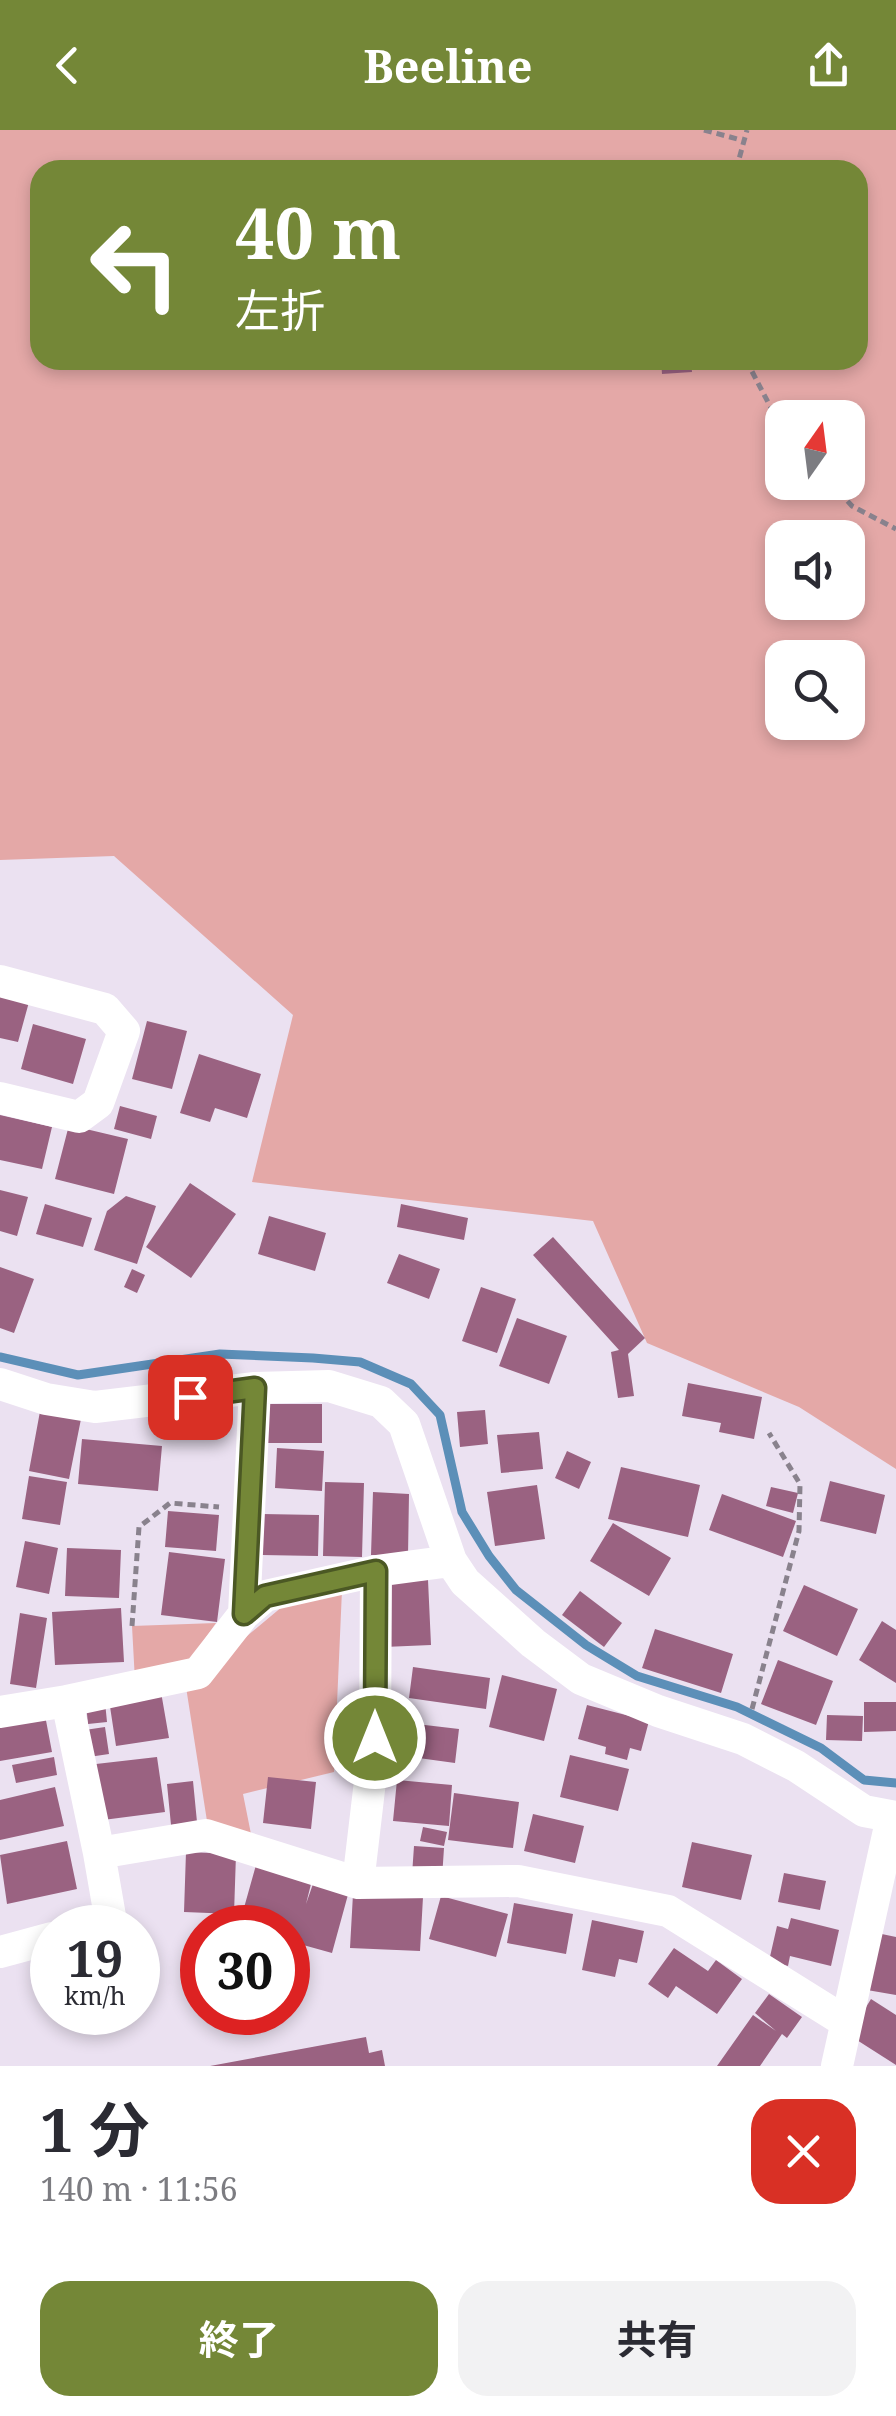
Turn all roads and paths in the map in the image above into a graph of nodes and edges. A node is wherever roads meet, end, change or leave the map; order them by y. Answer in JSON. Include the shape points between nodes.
{"nodes":[{"id":1,"x":704,"y":130,"type":"edge"},
{"id":2,"x":746,"y":130,"type":"edge"},
{"id":3,"x":742,"y":140,"type":"junction"},
{"id":4,"x":738,"y":160,"type":"edge"},
{"id":5,"x":751,"y":370,"type":"edge"},
{"id":6,"x":767,"y":400,"type":"edge"},
{"id":7,"x":846,"y":500,"type":"edge"},
{"id":8,"x":896,"y":529,"type":"edge"},
{"id":9,"x":0,"y":981,"type":"edge"},
{"id":10,"x":0,"y":1098,"type":"edge"},
{"id":11,"x":0,"y":1384,"type":"edge"},
{"id":12,"x":255,"y":1388,"type":"junction"},
{"id":13,"x":768,"y":1433,"type":"dead end"},
{"id":14,"x":250,"y":1510,"type":"junction"},
{"id":15,"x":451,"y":1561,"type":"junction"},
{"id":16,"x":376,"y":1571,"type":"junction"},
{"id":17,"x":244,"y":1614,"type":"junction"},
{"id":18,"x":132,"y":1626,"type":"dead end"},
{"id":19,"x":67,"y":1701,"type":"junction"},
{"id":20,"x":751,"y":1710,"type":"dead end"},
{"id":21,"x":0,"y":1712,"type":"edge"},
{"id":22,"x":894,"y":1817,"type":"edge"},
{"id":23,"x":98,"y":1853,"type":"junction"},
{"id":24,"x":358,"y":1883,"type":"junction"},
{"id":25,"x":108,"y":1905,"type":"edge"},
{"id":26,"x":884,"y":1919,"type":"edge"},
{"id":27,"x":30,"y":1944,"type":"edge"},
{"id":28,"x":0,"y":1952,"type":"edge"},
{"id":29,"x":846,"y":2022,"type":"junction"},
{"id":30,"x":837,"y":2066,"type":"edge"}],
"edges":[{"from":1,"to":3,"type":"path"},
{"from":2,"to":3,"type":"path"},
{"from":3,"to":4,"type":"path"},
{"from":5,"to":6,"type":"path"},
{"from":7,"to":8,"type":"path"},
{"from":9,"to":10,"type":"street","via":[[105,1008],[124,1031],[98,1102],[79,1117]]},
{"from":11,"to":12,"type":"street","via":[[95,1407]]},
{"from":12,"to":14,"type":"street"},
{"from":12,"to":15,"type":"street","via":[[330,1386],[381,1402],[404,1424]]},
{"from":13,"to":20,"type":"path","via":[[800,1484],[800,1531]]},
{"from":14,"to":17,"type":"street"},
{"from":14,"to":18,"type":"path","via":[[170,1503],[139,1527]]},
{"from":15,"to":16,"type":"street"},
{"from":15,"to":22,"type":"street","via":[[465,1582],[581,1678],[743,1739],[864,1811]]},
{"from":16,"to":17,"type":"street","via":[[265,1596]]},
{"from":16,"to":24,"type":"street","via":[[375,1738]]},
{"from":17,"to":19,"type":"street","via":[[198,1673]]},
{"from":19,"to":21,"type":"street"},
{"from":19,"to":23,"type":"street"},
{"from":22,"to":26,"type":"street"},
{"from":23,"to":24,"type":"street","via":[[206,1836]]},
{"from":23,"to":25,"type":"street"},
{"from":24,"to":29,"type":"street","via":[[518,1881],[668,1911]]},
{"from":26,"to":29,"type":"street"},
{"from":27,"to":28,"type":"street"},
{"from":29,"to":30,"type":"street"}]}
